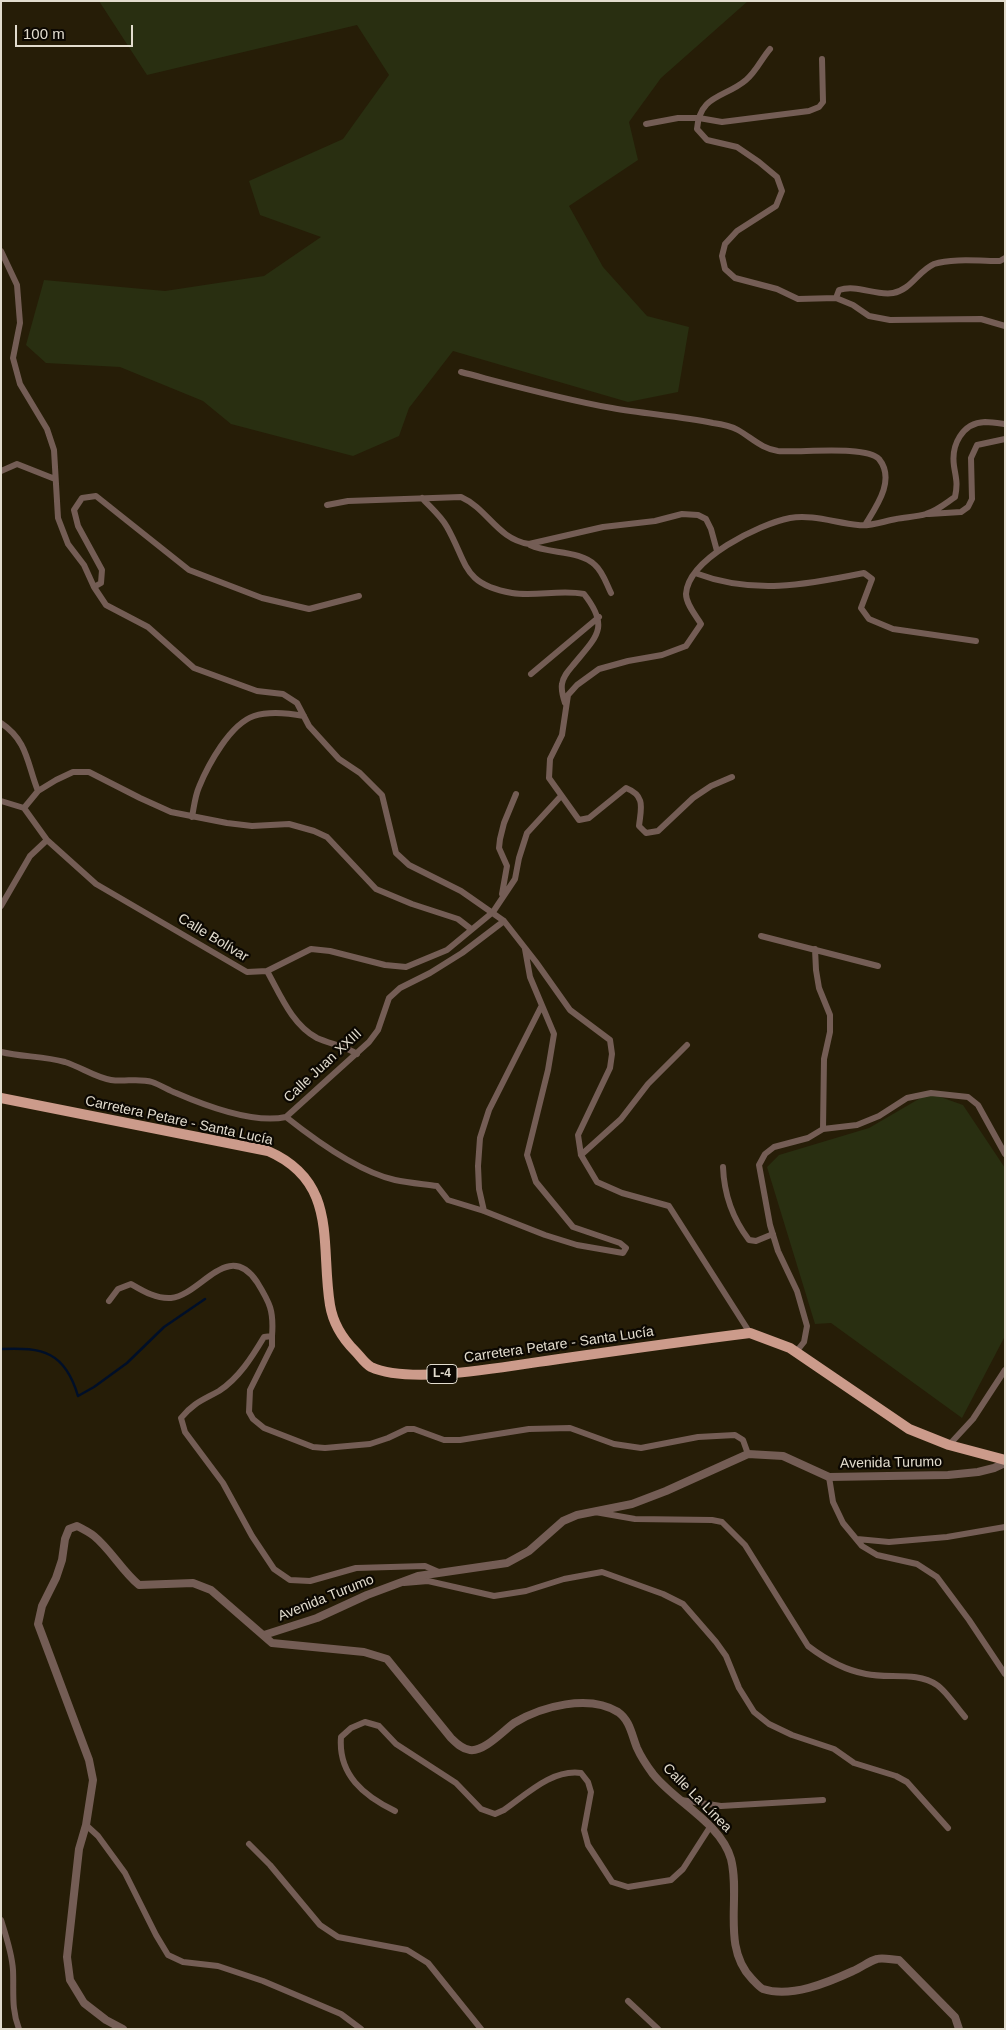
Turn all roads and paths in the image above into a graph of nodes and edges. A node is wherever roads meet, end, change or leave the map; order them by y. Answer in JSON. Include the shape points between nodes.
{"nodes":[{"id":1,"x":770,"y":48,"type":"dead end"},
{"id":2,"x":822,"y":59,"type":"dead end"},
{"id":3,"x":699,"y":118,"type":"junction"},
{"id":4,"x":646,"y":124,"type":"dead end"},
{"id":5,"x":1,"y":251,"type":"edge"},
{"id":6,"x":1005,"y":258,"type":"edge"},
{"id":7,"x":836,"y":298,"type":"junction"},
{"id":8,"x":1005,"y":326,"type":"edge"},
{"id":9,"x":461,"y":372,"type":"dead end"},
{"id":10,"x":1005,"y":424,"type":"edge"},
{"id":11,"x":1005,"y":439,"type":"edge"},
{"id":12,"x":1,"y":471,"type":"edge"},
{"id":13,"x":55,"y":479,"type":"junction"},
{"id":14,"x":422,"y":498,"type":"junction"},
{"id":15,"x":327,"y":505,"type":"dead end"},
{"id":16,"x":926,"y":514,"type":"junction"},
{"id":17,"x":865,"y":525,"type":"junction"},
{"id":18,"x":529,"y":544,"type":"junction"},
{"id":19,"x":717,"y":551,"type":"junction"},
{"id":20,"x":695,"y":573,"type":"junction"},
{"id":21,"x":94,"y":587,"type":"junction"},
{"id":22,"x":611,"y":592,"type":"dead end"},
{"id":23,"x":359,"y":596,"type":"dead end"},
{"id":24,"x":599,"y":617,"type":"junction"},
{"id":25,"x":976,"y":641,"type":"dead end"},
{"id":26,"x":531,"y":674,"type":"dead end"},
{"id":27,"x":566,"y":707,"type":"junction"},
{"id":28,"x":304,"y":716,"type":"junction"},
{"id":29,"x":1,"y":723,"type":"edge"},
{"id":30,"x":732,"y":777,"type":"dead end"},
{"id":31,"x":38,"y":791,"type":"junction"},
{"id":32,"x":516,"y":794,"type":"dead end"},
{"id":33,"x":562,"y":796,"type":"junction"},
{"id":34,"x":1,"y":801,"type":"edge"},
{"id":35,"x":24,"y":808,"type":"junction"},
{"id":36,"x":192,"y":817,"type":"junction"},
{"id":37,"x":47,"y":840,"type":"junction"},
{"id":38,"x":502,"y":897,"type":"junction"},
{"id":39,"x":1,"y":906,"type":"edge"},
{"id":40,"x":493,"y":912,"type":"junction"},
{"id":41,"x":504,"y":921,"type":"junction"},
{"id":42,"x":472,"y":929,"type":"junction"},
{"id":43,"x":761,"y":936,"type":"dead end"},
{"id":44,"x":524,"y":946,"type":"junction"},
{"id":45,"x":815,"y":949,"type":"junction"},
{"id":46,"x":878,"y":966,"type":"dead end"},
{"id":47,"x":267,"y":971,"type":"junction"},
{"id":48,"x":541,"y":1007,"type":"junction"},
{"id":49,"x":687,"y":1045,"type":"dead end"},
{"id":50,"x":1,"y":1052,"type":"edge"},
{"id":51,"x":357,"y":1054,"type":"junction"},
{"id":52,"x":1,"y":1098,"type":"edge"},
{"id":53,"x":286,"y":1117,"type":"junction"},
{"id":54,"x":823,"y":1129,"type":"junction"},
{"id":55,"x":1005,"y":1154,"type":"edge"},
{"id":56,"x":582,"y":1155,"type":"junction"},
{"id":57,"x":723,"y":1167,"type":"dead end"},
{"id":58,"x":484,"y":1211,"type":"junction"},
{"id":59,"x":773,"y":1234,"type":"junction"},
{"id":60,"x":109,"y":1301,"type":"dead end"},
{"id":61,"x":750,"y":1332,"type":"junction"},
{"id":62,"x":272,"y":1336,"type":"junction"},
{"id":63,"x":796,"y":1352,"type":"junction"},
{"id":64,"x":1005,"y":1370,"type":"edge"},
{"id":65,"x":948,"y":1445,"type":"junction"},
{"id":66,"x":748,"y":1454,"type":"junction"},
{"id":67,"x":1005,"y":1462,"type":"edge"},
{"id":68,"x":828,"y":1477,"type":"junction"},
{"id":69,"x":594,"y":1512,"type":"junction"},
{"id":70,"x":1005,"y":1527,"type":"edge"},
{"id":71,"x":857,"y":1539,"type":"junction"},
{"id":72,"x":442,"y":1573,"type":"junction"},
{"id":73,"x":395,"y":1583,"type":"junction"},
{"id":74,"x":264,"y":1635,"type":"junction"},
{"id":75,"x":1005,"y":1674,"type":"edge"},
{"id":76,"x":965,"y":1717,"type":"dead end"},
{"id":77,"x":682,"y":1800,"type":"junction"},
{"id":78,"x":824,"y":1800,"type":"dead end"},
{"id":79,"x":395,"y":1811,"type":"dead end"},
{"id":80,"x":86,"y":1825,"type":"junction"},
{"id":81,"x":710,"y":1827,"type":"junction"},
{"id":82,"x":948,"y":1828,"type":"dead end"},
{"id":83,"x":249,"y":1844,"type":"dead end"},
{"id":84,"x":1,"y":1920,"type":"edge"},
{"id":85,"x":628,"y":2002,"type":"dead end"},
{"id":86,"x":19,"y":2029,"type":"edge"},
{"id":87,"x":123,"y":2029,"type":"edge"},
{"id":88,"x":360,"y":2029,"type":"edge"},
{"id":89,"x":481,"y":2029,"type":"edge"},
{"id":90,"x":658,"y":2029,"type":"edge"},
{"id":91,"x":959,"y":2029,"type":"edge"}],
"edges":[{"from":1,"to":3,"type":"street","via":[[748,79],[706,103]]},
{"from":2,"to":3,"type":"street","via":[[824,89],[823,102],[819,107],[722,122]]},
{"from":3,"to":4,"type":"street"},
{"from":3,"to":7,"type":"street","via":[[697,128],[707,140],[737,147],[777,177],[782,191],[776,206],[737,231],[725,244],[722,256],[725,269],[735,278],[777,289],[798,299]]},
{"from":5,"to":13,"type":"street","via":[[16,285],[20,323],[13,358],[20,384],[47,428],[54,450]]},
{"from":6,"to":7,"type":"street","via":[[1000,261],[944,262],[933,265],[908,287],[894,293],[846,288],[840,290]]},
{"from":7,"to":8,"type":"street","via":[[869,316],[890,320],[981,319]]},
{"from":9,"to":17,"type":"street","via":[[575,401],[714,423],[737,429],[759,445],[775,450],[839,450],[878,458],[885,482],[882,499]]},
{"from":10,"to":16,"type":"street","via":[[984,422],[967,427],[956,442],[954,465],[958,484],[955,496]]},
{"from":11,"to":16,"type":"street","via":[[977,445],[971,458],[972,499],[968,507],[962,512]]},
{"from":12,"to":13,"type":"street","via":[[16,464]]},
{"from":13,"to":21,"type":"street","via":[[58,518],[68,544],[84,565]]},
{"from":14,"to":15,"type":"street"},
{"from":14,"to":18,"type":"street","via":[[461,497],[470,501],[506,536]]},
{"from":14,"to":24,"type":"street","via":[[447,526],[462,560],[476,580],[490,588],[514,593],[570,591],[584,594]]},
{"from":16,"to":17,"type":"street"},
{"from":17,"to":19,"type":"street","via":[[790,518],[762,527]]},
{"from":18,"to":19,"type":"street","via":[[682,514],[706,519]]},
{"from":18,"to":22,"type":"street","via":[[541,550],[576,555],[594,563]]},
{"from":19,"to":20,"type":"street"},
{"from":20,"to":25,"type":"street","via":[[733,584],[780,586],[808,585],[864,573],[872,579],[861,608],[869,619],[893,629]]},
{"from":20,"to":27,"type":"street","via":[[686,596],[701,624],[686,646],[662,655],[599,669],[568,695]]},
{"from":21,"to":23,"type":"street","via":[[101,583],[102,570],[78,526],[74,510],[82,498],[96,496],[189,570],[262,598],[309,609]]},
{"from":21,"to":28,"type":"street","via":[[106,605],[148,627],[194,668],[257,691],[283,694],[297,703]]},
{"from":24,"to":26,"type":"street"},
{"from":24,"to":27,"type":"street","via":[[599,627],[592,642],[566,674],[562,684]]},
{"from":27,"to":33,"type":"street","via":[[562,735],[550,759],[549,778]]},
{"from":28,"to":36,"type":"street","via":[[254,716],[241,724],[217,751],[198,788]]},
{"from":28,"to":40,"type":"street","via":[[309,726],[339,758],[382,795],[396,853],[409,865],[461,891]]},
{"from":29,"to":31,"type":"street","via":[[16,735],[23,747]]},
{"from":30,"to":33,"type":"street","via":[[693,798],[658,831],[646,833],[640,826],[640,799],[626,788],[590,818],[579,820]]},
{"from":31,"to":35,"type":"street"},
{"from":31,"to":36,"type":"street","via":[[73,772],[89,772],[171,812]]},
{"from":32,"to":38,"type":"street","via":[[500,839],[506,866]]},
{"from":33,"to":38,"type":"street","via":[[527,833],[515,878]]},
{"from":34,"to":35,"type":"street"},
{"from":35,"to":37,"type":"street","name":"Calle Bolívar"},
{"from":36,"to":42,"type":"street","via":[[252,826],[288,824],[314,831],[327,837],[376,889],[458,919]]},
{"from":37,"to":39,"type":"street","via":[[30,856]]},
{"from":37,"to":47,"type":"street","name":"Calle Bolívar","via":[[96,884],[125,902],[247,972]]},
{"from":38,"to":40,"type":"street"},
{"from":40,"to":41,"type":"street"},
{"from":40,"to":42,"type":"street"},
{"from":41,"to":44,"type":"street"},
{"from":41,"to":51,"type":"street","name":"Calle Juan XXIII","via":[[462,953],[400,988],[389,998],[378,1030]]},
{"from":42,"to":47,"type":"street","via":[[447,950],[406,967],[310,949]]},
{"from":43,"to":45,"type":"street"},
{"from":44,"to":48,"type":"street","via":[[530,977]]},
{"from":44,"to":56,"type":"street","via":[[570,1010],[610,1040],[610,1068],[578,1135]]},
{"from":45,"to":46,"type":"street"},
{"from":45,"to":54,"type":"street","via":[[819,988],[830,1015],[824,1059]]},
{"from":47,"to":51,"type":"street","via":[[300,1025],[316,1037]]},
{"from":48,"to":58,"type":"street","via":[[490,1110],[480,1138],[478,1188]]},
{"from":48,"to":58,"type":"street","via":[[554,1034],[527,1156],[536,1182],[573,1227],[626,1248],[623,1253],[577,1245],[545,1236]]},
{"from":49,"to":56,"type":"street","via":[[648,1084],[621,1119]]},
{"from":50,"to":53,"type":"street","name":"Calle Juan XXIII","via":[[66,1062],[111,1080],[151,1082],[210,1107],[256,1118]]},
{"from":51,"to":53,"type":"street","name":"Calle Juan XXIII"},
{"from":52,"to":61,"type":"main road","name":"Carretera Petare - Santa Lucía","number":"L-4","via":[[268,1152],[284,1158],[316,1192],[324,1220],[330,1307],[338,1329],[369,1366],[391,1374],[451,1374]]},
{"from":53,"to":58,"type":"street","via":[[370,1171],[394,1180],[437,1186],[448,1200]]},
{"from":54,"to":55,"type":"street","via":[[857,1125],[880,1116],[907,1098],[931,1093],[968,1097],[978,1106]]},
{"from":54,"to":59,"type":"street","via":[[808,1138],[774,1147],[759,1165]]},
{"from":56,"to":61,"type":"street","via":[[598,1182],[622,1193],[669,1206]]},
{"from":57,"to":59,"type":"street","via":[[723,1186],[740,1229],[750,1240],[756,1241]]},
{"from":59,"to":63,"type":"street","via":[[797,1291],[807,1326],[804,1342]]},
{"from":60,"to":62,"type":"street","via":[[118,1289],[131,1284],[152,1295],[171,1298],[224,1266],[243,1268],[267,1298],[273,1318]]},
{"from":61,"to":63,"type":"main road","name":"Carretera Petare - Santa Lucía","number":"L-4"},
{"from":62,"to":66,"type":"street","via":[[272,1346],[250,1390],[249,1412],[264,1428],[313,1447],[370,1444],[407,1429],[452,1440],[529,1429],[570,1428],[614,1444],[642,1448],[698,1437],[735,1435],[743,1440]]},
{"from":62,"to":72,"type":"street","via":[[264,1337],[242,1371],[220,1390],[196,1402],[181,1418],[185,1432],[223,1483],[274,1569],[290,1580],[310,1581],[356,1568],[425,1566]]},
{"from":63,"to":65,"type":"main road","name":"Carretera Petare - Santa Lucía","number":"L-4","via":[[909,1429]]},
{"from":64,"to":65,"type":"street","via":[[973,1419]]},
{"from":65,"to":67,"type":"main road","name":"Carretera Petare - Santa Lucía","number":"L-4"},
{"from":66,"to":68,"type":"street","name":"Avenida Turumo","via":[[783,1456]]},
{"from":66,"to":69,"type":"street","name":"Avenida Turumo","via":[[632,1504]]},
{"from":67,"to":68,"type":"street","name":"Avenida Turumo","via":[[978,1472],[948,1475]]},
{"from":68,"to":71,"type":"street","via":[[833,1502],[843,1523]]},
{"from":69,"to":72,"type":"street","name":"Avenida Turumo","via":[[563,1521],[529,1552],[507,1563]]},
{"from":69,"to":76,"type":"street","via":[[636,1519],[722,1522],[745,1544],[808,1646],[840,1666],[866,1674],[921,1678],[938,1685]]},
{"from":70,"to":71,"type":"street","via":[[889,1542]]},
{"from":71,"to":75,"type":"street","via":[[877,1556],[916,1564],[937,1577]]},
{"from":72,"to":73,"type":"street","name":"Avenida Turumo"},
{"from":73,"to":74,"type":"street","name":"Avenida Turumo","via":[[317,1618]]},
{"from":73,"to":82,"type":"street","via":[[428,1581],[494,1596],[602,1572],[663,1594],[683,1604],[716,1642],[754,1712],[770,1724],[834,1750],[854,1764],[896,1776],[906,1782]]},
{"from":74,"to":77,"type":"street","name":"Calle La Línea","via":[[281,1645],[364,1652],[387,1659],[451,1738],[470,1750],[481,1747],[515,1723],[559,1704],[595,1704],[618,1712],[626,1720],[638,1750],[654,1775]]},
{"from":74,"to":80,"type":"street","name":"Avenida Turumo","via":[[211,1590],[193,1583],[139,1585],[94,1536],[77,1526],[69,1529],[62,1560],[42,1606],[38,1624],[89,1760],[93,1780]]},
{"from":77,"to":78,"type":"street","via":[[721,1806]]},
{"from":77,"to":81,"type":"street","name":"Calle La Línea"},
{"from":79,"to":81,"type":"street","via":[[375,1802],[360,1790],[349,1773],[340,1750],[341,1737],[351,1728],[366,1722],[379,1726],[396,1744],[456,1783],[481,1809],[494,1814],[555,1775],[581,1773],[591,1792],[584,1830],[588,1845],[612,1882],[628,1887],[671,1880],[684,1869]]},
{"from":80,"to":87,"type":"street","via":[[79,1849],[72,1905],[67,1957],[70,1980],[84,2003]]},
{"from":80,"to":88,"type":"street","via":[[125,1873],[168,1955],[182,1962],[218,1966],[263,1981],[341,2014]]},
{"from":81,"to":91,"type":"street","name":"Calle La Línea","via":[[725,1844],[731,1860],[734,1946],[746,1972],[761,1988],[784,1993],[854,1971],[877,1959],[899,1960],[955,2017]]},
{"from":83,"to":89,"type":"street","via":[[320,1925],[338,1937],[407,1950],[428,1963]]},
{"from":84,"to":86,"type":"street","via":[[13,1968],[13,2015]]},
{"from":85,"to":90,"type":"street"}]}
